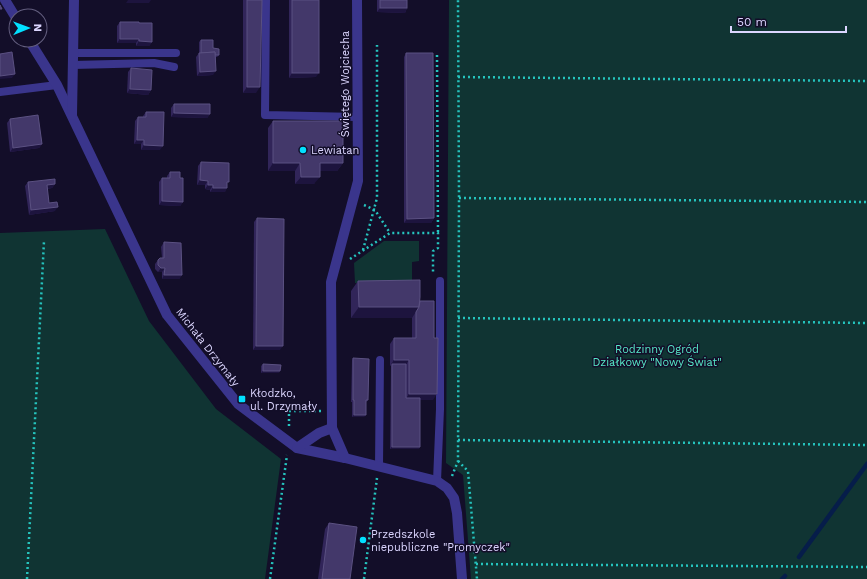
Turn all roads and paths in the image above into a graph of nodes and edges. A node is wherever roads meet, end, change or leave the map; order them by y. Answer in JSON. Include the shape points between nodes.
{"nodes":[{"id":1,"x":74,"y":0,"type":"edge"},
{"id":2,"x":266,"y":0,"type":"edge"},
{"id":3,"x":357,"y":0,"type":"edge"},
{"id":4,"x":458,"y":0,"type":"edge"},
{"id":5,"x":377,"y":45,"type":"dead end"},
{"id":6,"x":34,"y":48,"type":"edge"},
{"id":7,"x":73,"y":53,"type":"junction"},
{"id":8,"x":176,"y":54,"type":"dead end"},
{"id":9,"x":438,"y":55,"type":"dead end"},
{"id":10,"x":73,"y":65,"type":"junction"},
{"id":11,"x":174,"y":66,"type":"dead end"},
{"id":12,"x":458,"y":77,"type":"junction"},
{"id":13,"x":867,"y":81,"type":"edge"},
{"id":14,"x":57,"y":85,"type":"junction"},
{"id":15,"x":0,"y":92,"type":"edge"},
{"id":16,"x":72,"y":117,"type":"junction"},
{"id":17,"x":358,"y":117,"type":"junction"},
{"id":18,"x":459,"y":198,"type":"junction"},
{"id":19,"x":353,"y":201,"type":"junction"},
{"id":20,"x":867,"y":202,"type":"edge"},
{"id":21,"x":375,"y":210,"type":"junction"},
{"id":22,"x":390,"y":233,"type":"junction"},
{"id":23,"x":438,"y":233,"type":"junction"},
{"id":24,"x":44,"y":241,"type":"dead end"},
{"id":25,"x":363,"y":250,"type":"junction"},
{"id":26,"x":345,"y":262,"type":"dead end"},
{"id":27,"x":440,"y":281,"type":"joint"},
{"id":28,"x":458,"y":318,"type":"junction"},
{"id":29,"x":867,"y":323,"type":"edge"},
{"id":30,"x":380,"y":360,"type":"dead end"},
{"id":31,"x":332,"y":411,"type":"junction"},
{"id":32,"x":332,"y":428,"type":"junction"},
{"id":33,"x":458,"y":440,"type":"junction"},
{"id":34,"x":289,"y":442,"type":"junction"},
{"id":35,"x":867,"y":446,"type":"edge"},
{"id":36,"x":297,"y":448,"type":"junction"},
{"id":37,"x":345,"y":458,"type":"junction"},
{"id":38,"x":379,"y":466,"type":"junction"},
{"id":39,"x":437,"y":481,"type":"junction"},
{"id":40,"x":447,"y":488,"type":"junction"},
{"id":41,"x":476,"y":564,"type":"dead end"},
{"id":42,"x":867,"y":567,"type":"edge"},
{"id":43,"x":27,"y":579,"type":"edge"},
{"id":44,"x":270,"y":579,"type":"edge"},
{"id":45,"x":364,"y":579,"type":"edge"},
{"id":46,"x":462,"y":579,"type":"edge"}],
"edges":[{"from":1,"to":7,"type":"street","name":"Michała Drzymały"},
{"from":2,"to":17,"type":"lane","via":[[265,115]]},
{"from":3,"to":17,"type":"street","name":"Świętego Wojciecha"},
{"from":4,"to":12,"type":"path"},
{"from":5,"to":21,"type":"path"},
{"from":6,"to":14,"type":"street"},
{"from":7,"to":8,"type":"lane"},
{"from":7,"to":10,"type":"street","name":"Michała Drzymały"},
{"from":9,"to":23,"type":"path"},
{"from":10,"to":11,"type":"lane","via":[[154,63]]},
{"from":10,"to":16,"type":"street","name":"Michała Drzymały"},
{"from":12,"to":13,"type":"path"},
{"from":12,"to":18,"type":"path"},
{"from":14,"to":15,"type":"lane"},
{"from":14,"to":16,"type":"street"},
{"from":16,"to":34,"type":"street","name":"Michała Drzymały","via":[[166,315],[238,404]]},
{"from":17,"to":19,"type":"street","name":"Świętego Wojciecha","via":[[358,181]]},
{"from":18,"to":20,"type":"path"},
{"from":18,"to":28,"type":"path"},
{"from":19,"to":21,"type":"path"},
{"from":19,"to":31,"type":"street","name":"Świętego Wojciecha","via":[[332,282]]},
{"from":21,"to":22,"type":"path"},
{"from":21,"to":25,"type":"path"},
{"from":22,"to":23,"type":"path"},
{"from":22,"to":25,"type":"path"},
{"from":23,"to":27,"type":"path","via":[[438,248],[433,251],[433,275]]},
{"from":24,"to":43,"type":"path"},
{"from":25,"to":26,"type":"path"},
{"from":27,"to":39,"type":"lane"},
{"from":28,"to":29,"type":"path"},
{"from":28,"to":33,"type":"path"},
{"from":30,"to":38,"type":"lane"},
{"from":31,"to":32,"type":"street","name":"Świętego Wojciecha"},
{"from":31,"to":34,"type":"path","via":[[289,411]]},
{"from":32,"to":36,"type":"street","via":[[319,433]]},
{"from":32,"to":37,"type":"street","name":"Świętego Wojciecha"},
{"from":33,"to":35,"type":"path"},
{"from":33,"to":40,"type":"path","via":[[458,461]]},
{"from":34,"to":36,"type":"street","name":"Michała Drzymały"},
{"from":34,"to":44,"type":"path"},
{"from":36,"to":37,"type":"street","name":"Michała Drzymały"},
{"from":37,"to":38,"type":"street","name":"Michała Drzymały"},
{"from":38,"to":39,"type":"street","name":"Michała Drzymały"},
{"from":38,"to":45,"type":"path"},
{"from":39,"to":40,"type":"street","name":"Michała Drzymały"},
{"from":40,"to":46,"type":"street","name":"Michała Drzymały","via":[[454,498],[457,513]]},
{"from":41,"to":42,"type":"path"}]}
